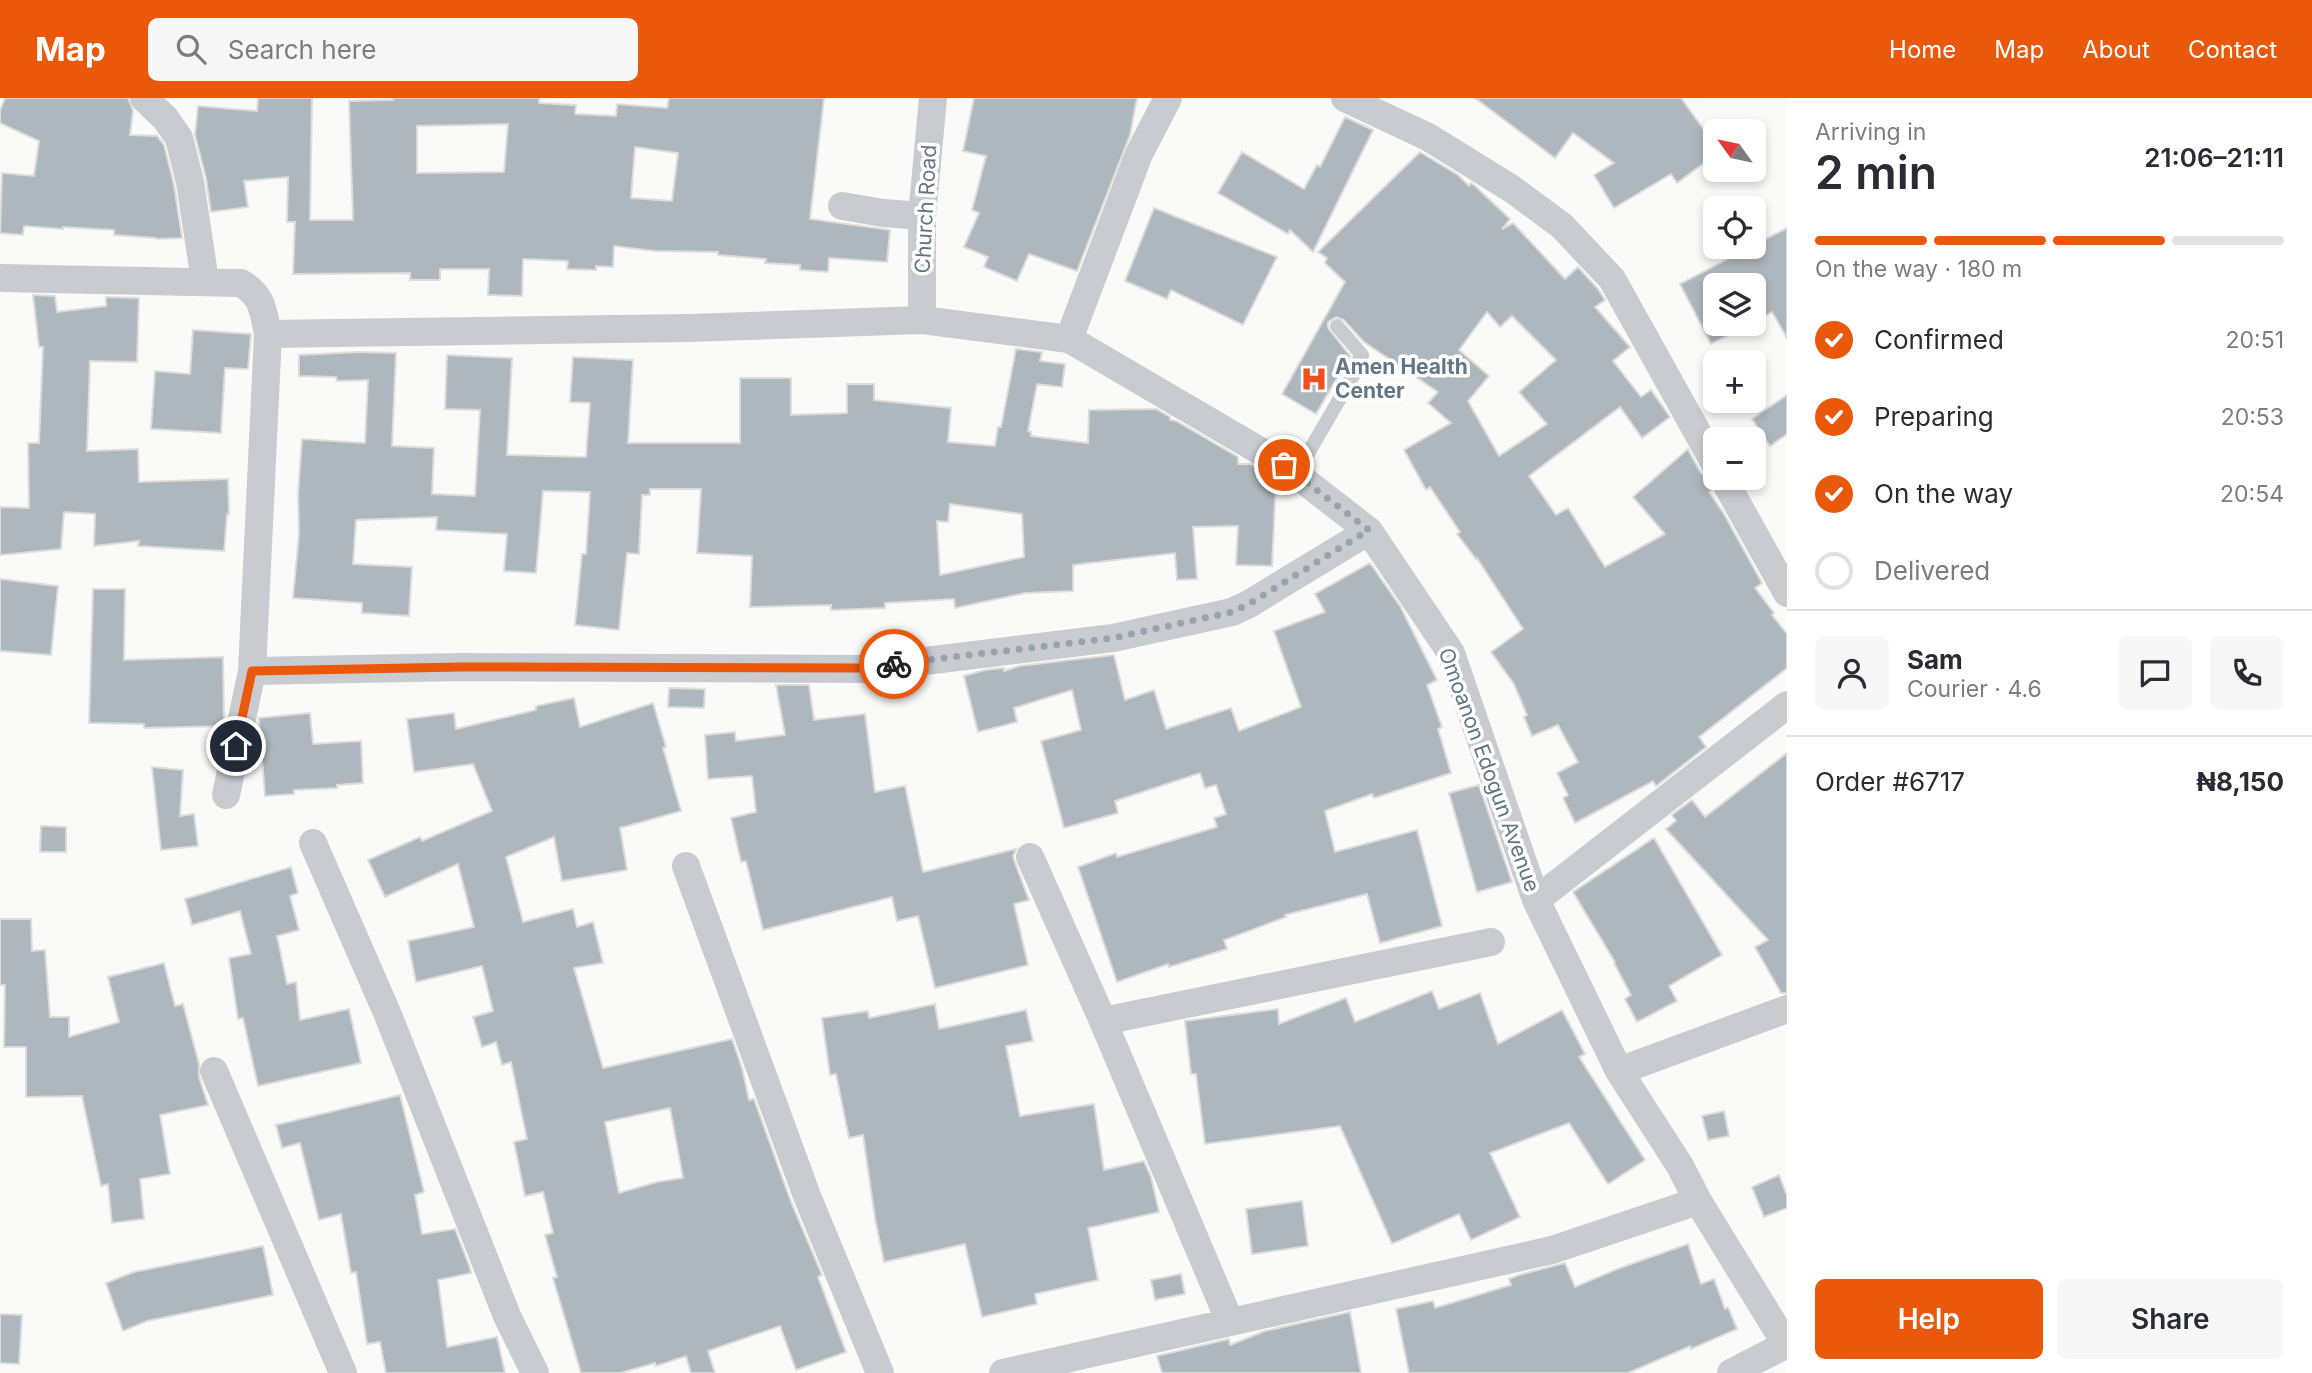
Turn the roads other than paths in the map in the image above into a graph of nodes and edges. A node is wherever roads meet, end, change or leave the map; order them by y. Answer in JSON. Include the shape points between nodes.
{"nodes":[{"id":1,"x":144,"y":98,"type":"edge"},
{"id":2,"x":933,"y":98,"type":"edge"},
{"id":3,"x":1168,"y":98,"type":"edge"},
{"id":4,"x":1345,"y":98,"type":"edge"},
{"id":5,"x":842,"y":205,"type":"dead end"},
{"id":6,"x":922,"y":216,"type":"junction"},
{"id":7,"x":0,"y":278,"type":"edge"},
{"id":8,"x":205,"y":281,"type":"junction"},
{"id":9,"x":922,"y":320,"type":"junction"},
{"id":10,"x":1337,"y":326,"type":"dead end"},
{"id":11,"x":268,"y":334,"type":"junction"},
{"id":12,"x":1069,"y":339,"type":"junction"},
{"id":13,"x":1703,"y":442,"type":"edge"},
{"id":14,"x":1296,"y":474,"type":"junction"},
{"id":15,"x":1730,"y":490,"type":"edge"},
{"id":16,"x":1369,"y":530,"type":"junction"},
{"id":17,"x":1787,"y":593,"type":"edge"},
{"id":18,"x":252,"y":671,"type":"junction"},
{"id":19,"x":1787,"y":705,"type":"edge"},
{"id":20,"x":226,"y":796,"type":"dead end"},
{"id":21,"x":313,"y":843,"type":"dead end"},
{"id":22,"x":1030,"y":857,"type":"dead end"},
{"id":23,"x":686,"y":866,"type":"dead end"},
{"id":24,"x":1536,"y":901,"type":"junction"},
{"id":25,"x":1491,"y":942,"type":"dead end"},
{"id":26,"x":1787,"y":1009,"type":"edge"},
{"id":27,"x":1103,"y":1021,"type":"junction"},
{"id":28,"x":214,"y":1071,"type":"dead end"},
{"id":29,"x":1619,"y":1072,"type":"junction"},
{"id":30,"x":1698,"y":1201,"type":"junction"},
{"id":31,"x":1230,"y":1322,"type":"junction"},
{"id":32,"x":1786,"y":1345,"type":"edge"},
{"id":33,"x":344,"y":1373,"type":"edge"},
{"id":34,"x":535,"y":1373,"type":"edge"},
{"id":35,"x":880,"y":1373,"type":"edge"},
{"id":36,"x":1003,"y":1373,"type":"edge"},
{"id":37,"x":1731,"y":1373,"type":"edge"}],
"edges":[{"from":1,"to":8,"type":"street","via":[[180,138]]},
{"from":2,"to":6,"type":"street","name":"Church Road"},
{"from":3,"to":12,"type":"street","via":[[1139,154]]},
{"from":4,"to":13,"type":"street","via":[[1428,137],[1562,226],[1612,279]]},
{"from":5,"to":6,"type":"street"},
{"from":6,"to":9,"type":"street","name":"Church Road"},
{"from":7,"to":8,"type":"street"},
{"from":8,"to":11,"type":"street","via":[[241,283],[255,291]]},
{"from":9,"to":11,"type":"street","name":"Omoanon Edogun Avenue"},
{"from":9,"to":12,"type":"street","name":"Omoanon Edogun Avenue"},
{"from":10,"to":14,"type":"lane","via":[[1362,355]]},
{"from":11,"to":18,"type":"street"},
{"from":12,"to":14,"type":"street","name":"Omoanon Edogun Avenue"},
{"from":14,"to":16,"type":"street","name":"Omoanon Edogun Avenue"},
{"from":15,"to":17,"type":"street"},
{"from":16,"to":18,"type":"street","via":[[1232,612],[1113,638],[860,668]]},
{"from":16,"to":24,"type":"street","name":"Omoanon Edogun Avenue","via":[[1451,653]]},
{"from":18,"to":20,"type":"street"},
{"from":19,"to":24,"type":"street"},
{"from":21,"to":34,"type":"street","via":[[388,1015],[507,1316]]},
{"from":22,"to":27,"type":"street"},
{"from":23,"to":35,"type":"street","via":[[807,1196]]},
{"from":24,"to":29,"type":"street","name":"Omoanon Edogun Avenue"},
{"from":25,"to":27,"type":"street"},
{"from":26,"to":29,"type":"street"},
{"from":27,"to":31,"type":"street"},
{"from":28,"to":33,"type":"street"},
{"from":29,"to":30,"type":"street","name":"Omoanon Edogun Avenue"},
{"from":30,"to":31,"type":"street","via":[[1552,1250]]},
{"from":30,"to":32,"type":"street","name":"Omoanon Edogun Avenue"},
{"from":31,"to":36,"type":"street"},
{"from":32,"to":37,"type":"street"}]}
